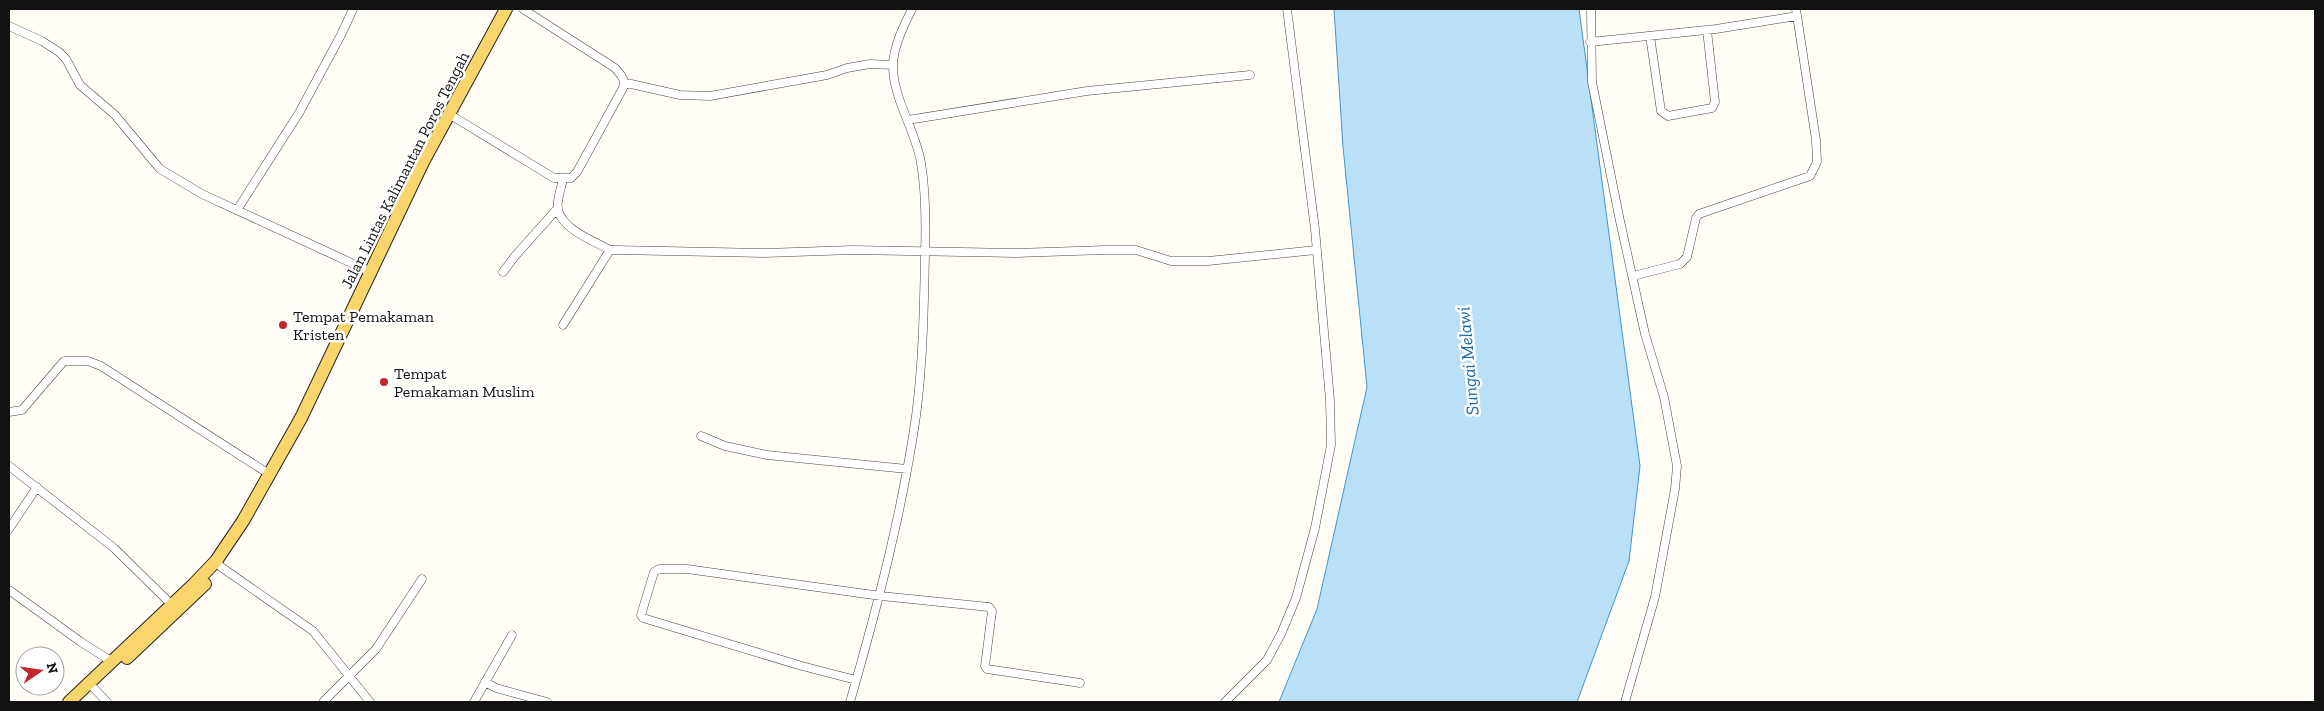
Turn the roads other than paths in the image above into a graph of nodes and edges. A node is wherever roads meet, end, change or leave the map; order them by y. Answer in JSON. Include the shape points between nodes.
{"nodes":[{"id":1,"x":353,"y":9,"type":"edge"},
{"id":2,"x":506,"y":9,"type":"edge"},
{"id":3,"x":515,"y":9,"type":"edge"},
{"id":4,"x":524,"y":9,"type":"edge"},
{"id":5,"x":912,"y":9,"type":"edge"},
{"id":6,"x":1287,"y":9,"type":"edge"},
{"id":7,"x":1591,"y":9,"type":"edge"},
{"id":8,"x":1797,"y":12,"type":"edge"},
{"id":9,"x":9,"y":26,"type":"edge"},
{"id":10,"x":1707,"y":30,"type":"junction"},
{"id":11,"x":1650,"y":36,"type":"junction"},
{"id":12,"x":1590,"y":42,"type":"junction"},
{"id":13,"x":893,"y":65,"type":"junction"},
{"id":14,"x":1250,"y":75,"type":"dead end"},
{"id":15,"x":624,"y":84,"type":"junction"},
{"id":16,"x":453,"y":116,"type":"junction"},
{"id":17,"x":908,"y":120,"type":"junction"},
{"id":18,"x":563,"y":179,"type":"junction"},
{"id":19,"x":558,"y":208,"type":"junction"},
{"id":20,"x":237,"y":210,"type":"junction"},
{"id":21,"x":610,"y":250,"type":"junction"},
{"id":22,"x":1316,"y":250,"type":"junction"},
{"id":23,"x":925,"y":253,"type":"junction"},
{"id":24,"x":371,"y":272,"type":"junction"},
{"id":25,"x":504,"y":272,"type":"dead end"},
{"id":26,"x":1633,"y":276,"type":"junction"},
{"id":27,"x":563,"y":325,"type":"dead end"},
{"id":28,"x":9,"y":412,"type":"edge"},
{"id":29,"x":701,"y":436,"type":"dead end"},
{"id":30,"x":9,"y":466,"type":"edge"},
{"id":31,"x":907,"y":470,"type":"junction"},
{"id":32,"x":269,"y":474,"type":"junction"},
{"id":33,"x":37,"y":486,"type":"junction"},
{"id":34,"x":9,"y":529,"type":"edge"},
{"id":35,"x":218,"y":564,"type":"junction"},
{"id":36,"x":422,"y":578,"type":"dead end"},
{"id":37,"x":9,"y":590,"type":"edge"},
{"id":38,"x":881,"y":596,"type":"junction"},
{"id":39,"x":172,"y":605,"type":"junction"},
{"id":40,"x":512,"y":635,"type":"dead end"},
{"id":41,"x":112,"y":661,"type":"junction"},
{"id":42,"x":350,"y":676,"type":"junction"},
{"id":43,"x":856,"y":680,"type":"junction"},
{"id":44,"x":485,"y":682,"type":"junction"},
{"id":45,"x":1080,"y":683,"type":"dead end"},
{"id":46,"x":91,"y":685,"type":"junction"},
{"id":47,"x":69,"y":702,"type":"edge"},
{"id":48,"x":80,"y":702,"type":"edge"},
{"id":49,"x":107,"y":702,"type":"edge"},
{"id":50,"x":323,"y":702,"type":"edge"},
{"id":51,"x":370,"y":702,"type":"edge"},
{"id":52,"x":474,"y":702,"type":"edge"},
{"id":53,"x":547,"y":702,"type":"edge"},
{"id":54,"x":850,"y":702,"type":"edge"},
{"id":55,"x":1225,"y":702,"type":"edge"},
{"id":56,"x":1625,"y":702,"type":"edge"}],
"edges":[{"from":1,"to":20,"type":"street","via":[[299,113]]},
{"from":2,"to":16,"type":"main road","name":"Jalan Lintas Kalimantan Poros Tengah"},
{"from":3,"to":16,"type":"main road","name":"Jalan Lintas Kalimantan Poros Tengah"},
{"from":4,"to":15,"type":"street","via":[[616,68]]},
{"from":5,"to":13,"type":"street"},
{"from":6,"to":22,"type":"street"},
{"from":7,"to":12,"type":"street"},
{"from":8,"to":10,"type":"street"},
{"from":8,"to":26,"type":"street","via":[[1816,140],[1817,162],[1810,176],[1699,214],[1687,257],[1680,264]]},
{"from":9,"to":20,"type":"street","via":[[42,41],[66,58],[80,85],[115,115],[160,169]]},
{"from":10,"to":11,"type":"street"},
{"from":10,"to":11,"type":"street","via":[[1715,102],[1712,108],[1668,116],[1661,111]]},
{"from":11,"to":12,"type":"street"},
{"from":12,"to":26,"type":"street","via":[[1592,82]]},
{"from":13,"to":15,"type":"street","via":[[870,64],[710,96],[680,95]]},
{"from":13,"to":17,"type":"street"},
{"from":14,"to":17,"type":"street","via":[[1087,91]]},
{"from":15,"to":18,"type":"street","via":[[577,172],[571,178]]},
{"from":16,"to":18,"type":"street","via":[[554,178]]},
{"from":16,"to":24,"type":"main road","name":"Jalan Lintas Kalimantan Poros Tengah","via":[[424,162]]},
{"from":16,"to":35,"type":"main road","name":"Jalan Lintas Kalimantan Poros Tengah","via":[[308,421],[237,546]]},
{"from":17,"to":23,"type":"street","via":[[921,162]]},
{"from":18,"to":19,"type":"street"},
{"from":19,"to":21,"type":"street","via":[[560,216],[571,227]]},
{"from":19,"to":25,"type":"street"},
{"from":20,"to":24,"type":"street"},
{"from":21,"to":23,"type":"street"},
{"from":21,"to":27,"type":"street"},
{"from":22,"to":23,"type":"street","via":[[1208,261],[1171,261],[1136,250]]},
{"from":22,"to":55,"type":"street","via":[[1331,421],[1331,445],[1325,476],[1304,575],[1281,634],[1266,660]]},
{"from":23,"to":31,"type":"street","via":[[916,413]]},
{"from":24,"to":32,"type":"main road","name":"Jalan Lintas Kalimantan Poros Tengah","via":[[301,418]]},
{"from":26,"to":56,"type":"street","via":[[1645,334],[1664,397],[1677,466],[1655,597]]},
{"from":28,"to":32,"type":"street","via":[[22,410],[64,361],[88,361],[175,412]]},
{"from":29,"to":31,"type":"street","via":[[725,446],[768,456]]},
{"from":30,"to":33,"type":"street"},
{"from":31,"to":38,"type":"street"},
{"from":32,"to":35,"type":"main road","name":"Jalan Lintas Kalimantan Poros Tengah"},
{"from":33,"to":34,"type":"street"},
{"from":33,"to":39,"type":"street","via":[[114,548]]},
{"from":35,"to":39,"type":"main road","name":"Jalan Lintas Kalimantan Poros Tengah"},
{"from":35,"to":42,"type":"street","via":[[313,631]]},
{"from":35,"to":46,"type":"main road","name":"Jalan Lintas Kalimantan Poros Tengah","via":[[178,612]]},
{"from":36,"to":42,"type":"street","via":[[376,648]]},
{"from":37,"to":41,"type":"street"},
{"from":38,"to":43,"type":"street"},
{"from":38,"to":43,"type":"street","via":[[674,568],[655,570],[648,589],[641,615],[646,620]]},
{"from":38,"to":45,"type":"street","via":[[989,606],[992,611],[987,669]]},
{"from":39,"to":41,"type":"main road","name":"Jalan Lintas Kalimantan Poros Tengah"},
{"from":40,"to":44,"type":"street"},
{"from":41,"to":46,"type":"main road","name":"Jalan Lintas Kalimantan Poros Tengah"},
{"from":42,"to":50,"type":"street"},
{"from":42,"to":51,"type":"street"},
{"from":43,"to":54,"type":"street"},
{"from":44,"to":52,"type":"street"},
{"from":44,"to":53,"type":"street"},
{"from":46,"to":47,"type":"main road","name":"Jalan Lintas Kalimantan Poros Tengah"},
{"from":46,"to":48,"type":"main road","name":"Jalan Lintas Kalimantan Poros Tengah"},
{"from":46,"to":49,"type":"street"}]}
